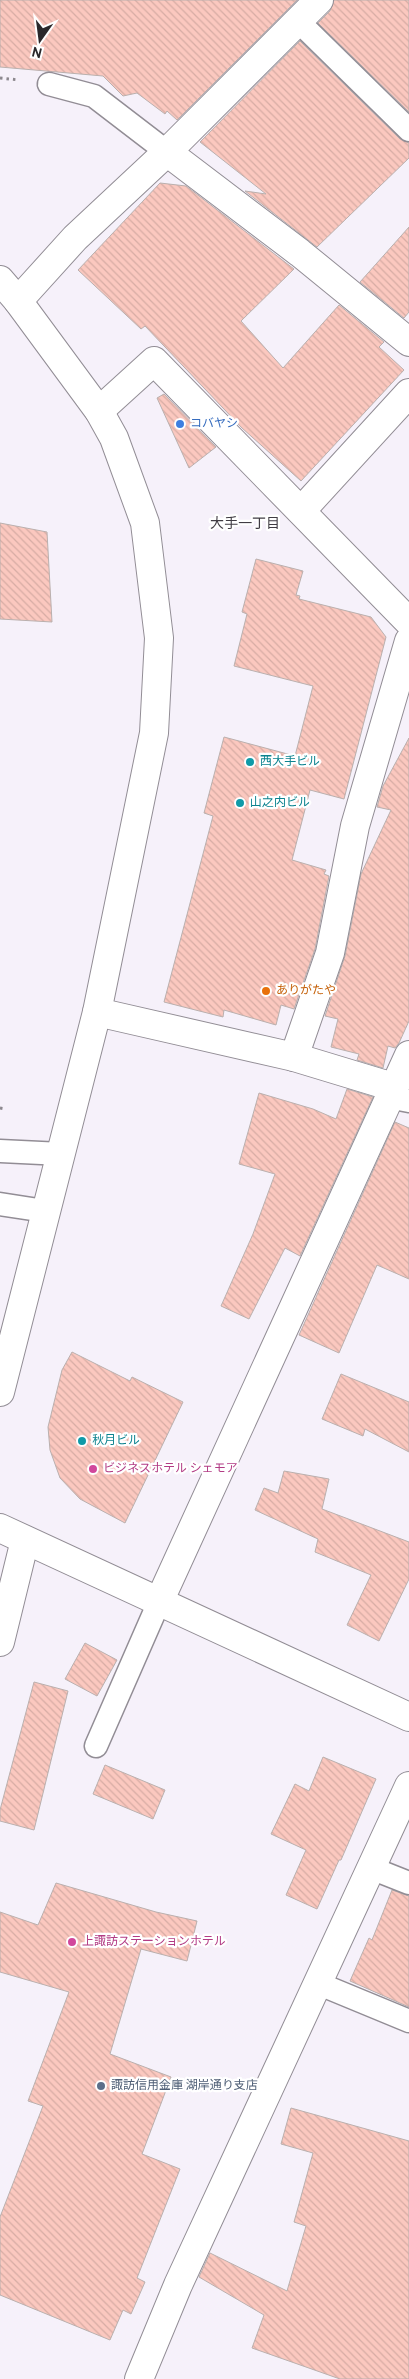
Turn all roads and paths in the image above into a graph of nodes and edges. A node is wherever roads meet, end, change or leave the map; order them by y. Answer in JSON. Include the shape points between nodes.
{"nodes":[{"id":1,"x":319,"y":0,"type":"edge"},
{"id":2,"x":298,"y":21,"type":"junction"},
{"id":3,"x":49,"y":84,"type":"dead end"},
{"id":4,"x":409,"y":130,"type":"edge"},
{"id":5,"x":167,"y":152,"type":"junction"},
{"id":6,"x":0,"y":280,"type":"edge"},
{"id":7,"x":18,"y":301,"type":"junction"},
{"id":8,"x":409,"y":342,"type":"edge"},
{"id":9,"x":409,"y":393,"type":"edge"},
{"id":10,"x":99,"y":411,"type":"junction"},
{"id":11,"x":301,"y":511,"type":"junction"},
{"id":12,"x":409,"y":622,"type":"edge"},
{"id":13,"x":409,"y":641,"type":"edge"},
{"id":14,"x":98,"y":1012,"type":"junction"},
{"id":15,"x":409,"y":1054,"type":"edge"},
{"id":16,"x":294,"y":1057,"type":"junction"},
{"id":17,"x":397,"y":1095,"type":"edge"},
{"id":18,"x":0,"y":1108,"type":"edge"},
{"id":19,"x":6,"y":1109,"type":"dead end"},
{"id":20,"x":0,"y":1151,"type":"edge"},
{"id":21,"x":62,"y":1154,"type":"junction"},
{"id":22,"x":0,"y":1204,"type":"edge"},
{"id":23,"x":45,"y":1212,"type":"junction"},
{"id":24,"x":0,"y":1392,"type":"edge"},
{"id":25,"x":0,"y":1528,"type":"edge"},
{"id":26,"x":25,"y":1540,"type":"junction"},
{"id":27,"x":158,"y":1602,"type":"junction"},
{"id":28,"x":0,"y":1642,"type":"edge"},
{"id":29,"x":409,"y":1717,"type":"edge"},
{"id":30,"x":96,"y":1746,"type":"dead end"},
{"id":31,"x":409,"y":1786,"type":"edge"},
{"id":32,"x":371,"y":1868,"type":"junction"},
{"id":33,"x":409,"y":1883,"type":"edge"},
{"id":34,"x":317,"y":1983,"type":"junction"},
{"id":35,"x":409,"y":2021,"type":"edge"},
{"id":36,"x":139,"y":2379,"type":"edge"}],
"edges":[{"from":1,"to":2,"type":"street"},
{"from":2,"to":4,"type":"lane"},
{"from":2,"to":5,"type":"street"},
{"from":3,"to":5,"type":"lane","via":[[94,96]]},
{"from":5,"to":7,"type":"street","via":[[75,238]]},
{"from":5,"to":8,"type":"street"},
{"from":6,"to":7,"type":"street"},
{"from":7,"to":10,"type":"street"},
{"from":9,"to":11,"type":"street"},
{"from":10,"to":11,"type":"street","via":[[154,361]]},
{"from":10,"to":14,"type":"street","via":[[114,438],[145,523],[159,638],[154,733]]},
{"from":11,"to":12,"type":"street"},
{"from":13,"to":16,"type":"street","via":[[355,826],[330,953]]},
{"from":14,"to":16,"type":"street"},
{"from":14,"to":21,"type":"street"},
{"from":15,"to":17,"type":"street"},
{"from":16,"to":17,"type":"street"},
{"from":17,"to":27,"type":"street"},
{"from":18,"to":19,"type":"path"},
{"from":20,"to":21,"type":"lane"},
{"from":21,"to":23,"type":"street"},
{"from":22,"to":23,"type":"lane"},
{"from":23,"to":24,"type":"street"},
{"from":25,"to":26,"type":"street"},
{"from":26,"to":27,"type":"street"},
{"from":26,"to":28,"type":"street"},
{"from":27,"to":29,"type":"street"},
{"from":27,"to":30,"type":"lane"},
{"from":31,"to":32,"type":"street"},
{"from":32,"to":33,"type":"lane"},
{"from":32,"to":34,"type":"street"},
{"from":34,"to":35,"type":"lane"},
{"from":34,"to":36,"type":"street","via":[[178,2286]]}]}
